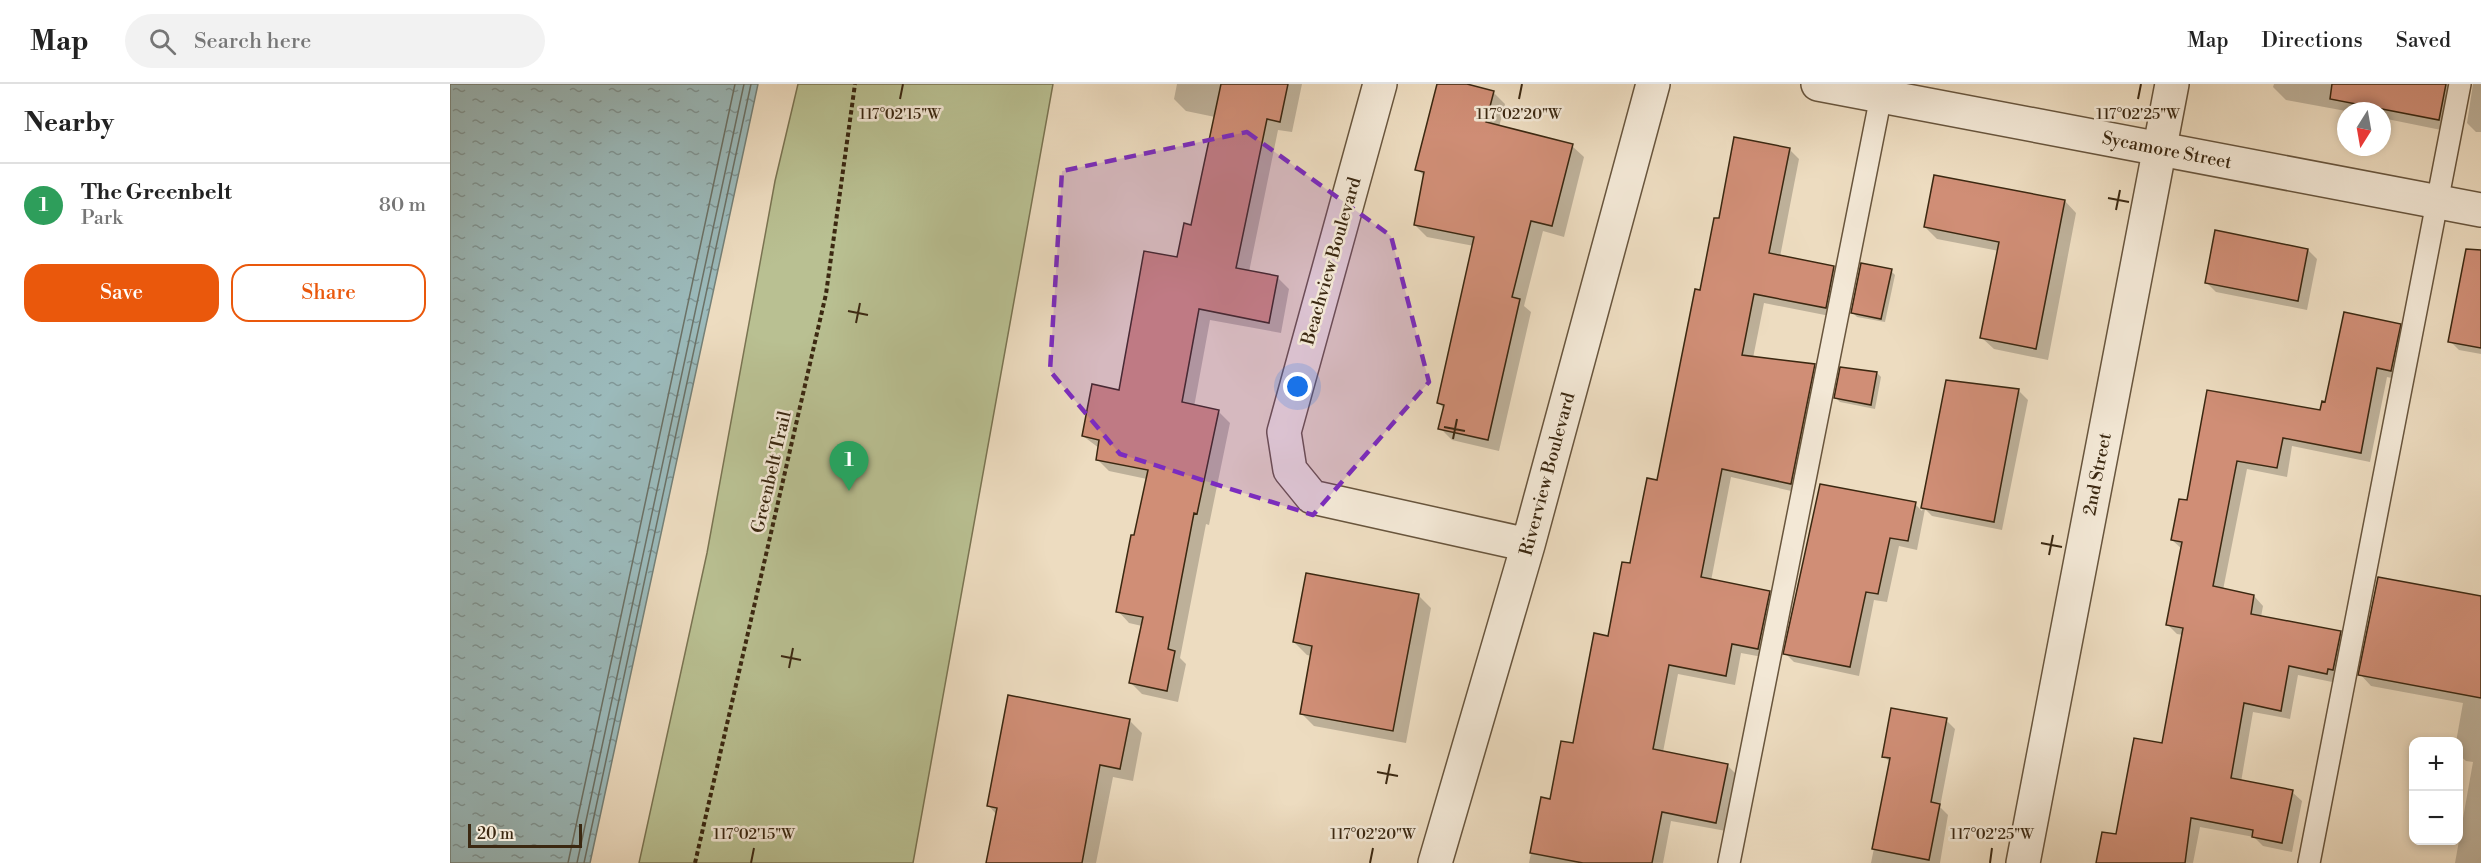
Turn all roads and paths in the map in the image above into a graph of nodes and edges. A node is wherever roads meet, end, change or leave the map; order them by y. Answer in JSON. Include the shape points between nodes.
{"nodes":[{"id":1,"x":855,"y":84,"type":"edge"},
{"id":2,"x":1380,"y":84,"type":"edge"},
{"id":3,"x":1653,"y":84,"type":"edge"},
{"id":4,"x":1818,"y":84,"type":"edge"},
{"id":5,"x":2172,"y":84,"type":"edge"},
{"id":6,"x":2460,"y":84,"type":"edge"},
{"id":7,"x":1881,"y":96,"type":"junction"},
{"id":8,"x":2159,"y":148,"type":"junction"},
{"id":9,"x":2437,"y":201,"type":"junction"},
{"id":10,"x":2481,"y":210,"type":"edge"},
{"id":11,"x":1528,"y":545,"type":"junction"},
{"id":12,"x":695,"y":863,"type":"edge"},
{"id":13,"x":1435,"y":863,"type":"edge"},
{"id":14,"x":1729,"y":863,"type":"edge"},
{"id":15,"x":2023,"y":863,"type":"edge"},
{"id":16,"x":2309,"y":863,"type":"edge"}],
"edges":[{"from":1,"to":12,"type":"path","name":"Greenbelt Trail","via":[[826,294]]},
{"from":2,"to":11,"type":"street","name":"Beachview Boulevard","via":[[1284,432],[1290,470],[1312,497]]},
{"from":3,"to":11,"type":"street","name":"Riverview Boulevard"},
{"from":4,"to":7,"type":"street","name":"Sycamore Street"},
{"from":5,"to":8,"type":"street","name":"2nd Street"},
{"from":6,"to":9,"type":"lane"},
{"from":7,"to":8,"type":"street","name":"Sycamore Street"},
{"from":7,"to":14,"type":"lane"},
{"from":8,"to":9,"type":"street","name":"Sycamore Street"},
{"from":8,"to":15,"type":"street","name":"2nd Street"},
{"from":9,"to":10,"type":"street","name":"Sycamore Street"},
{"from":9,"to":16,"type":"lane"},
{"from":11,"to":13,"type":"street","name":"Riverview Boulevard"}]}
